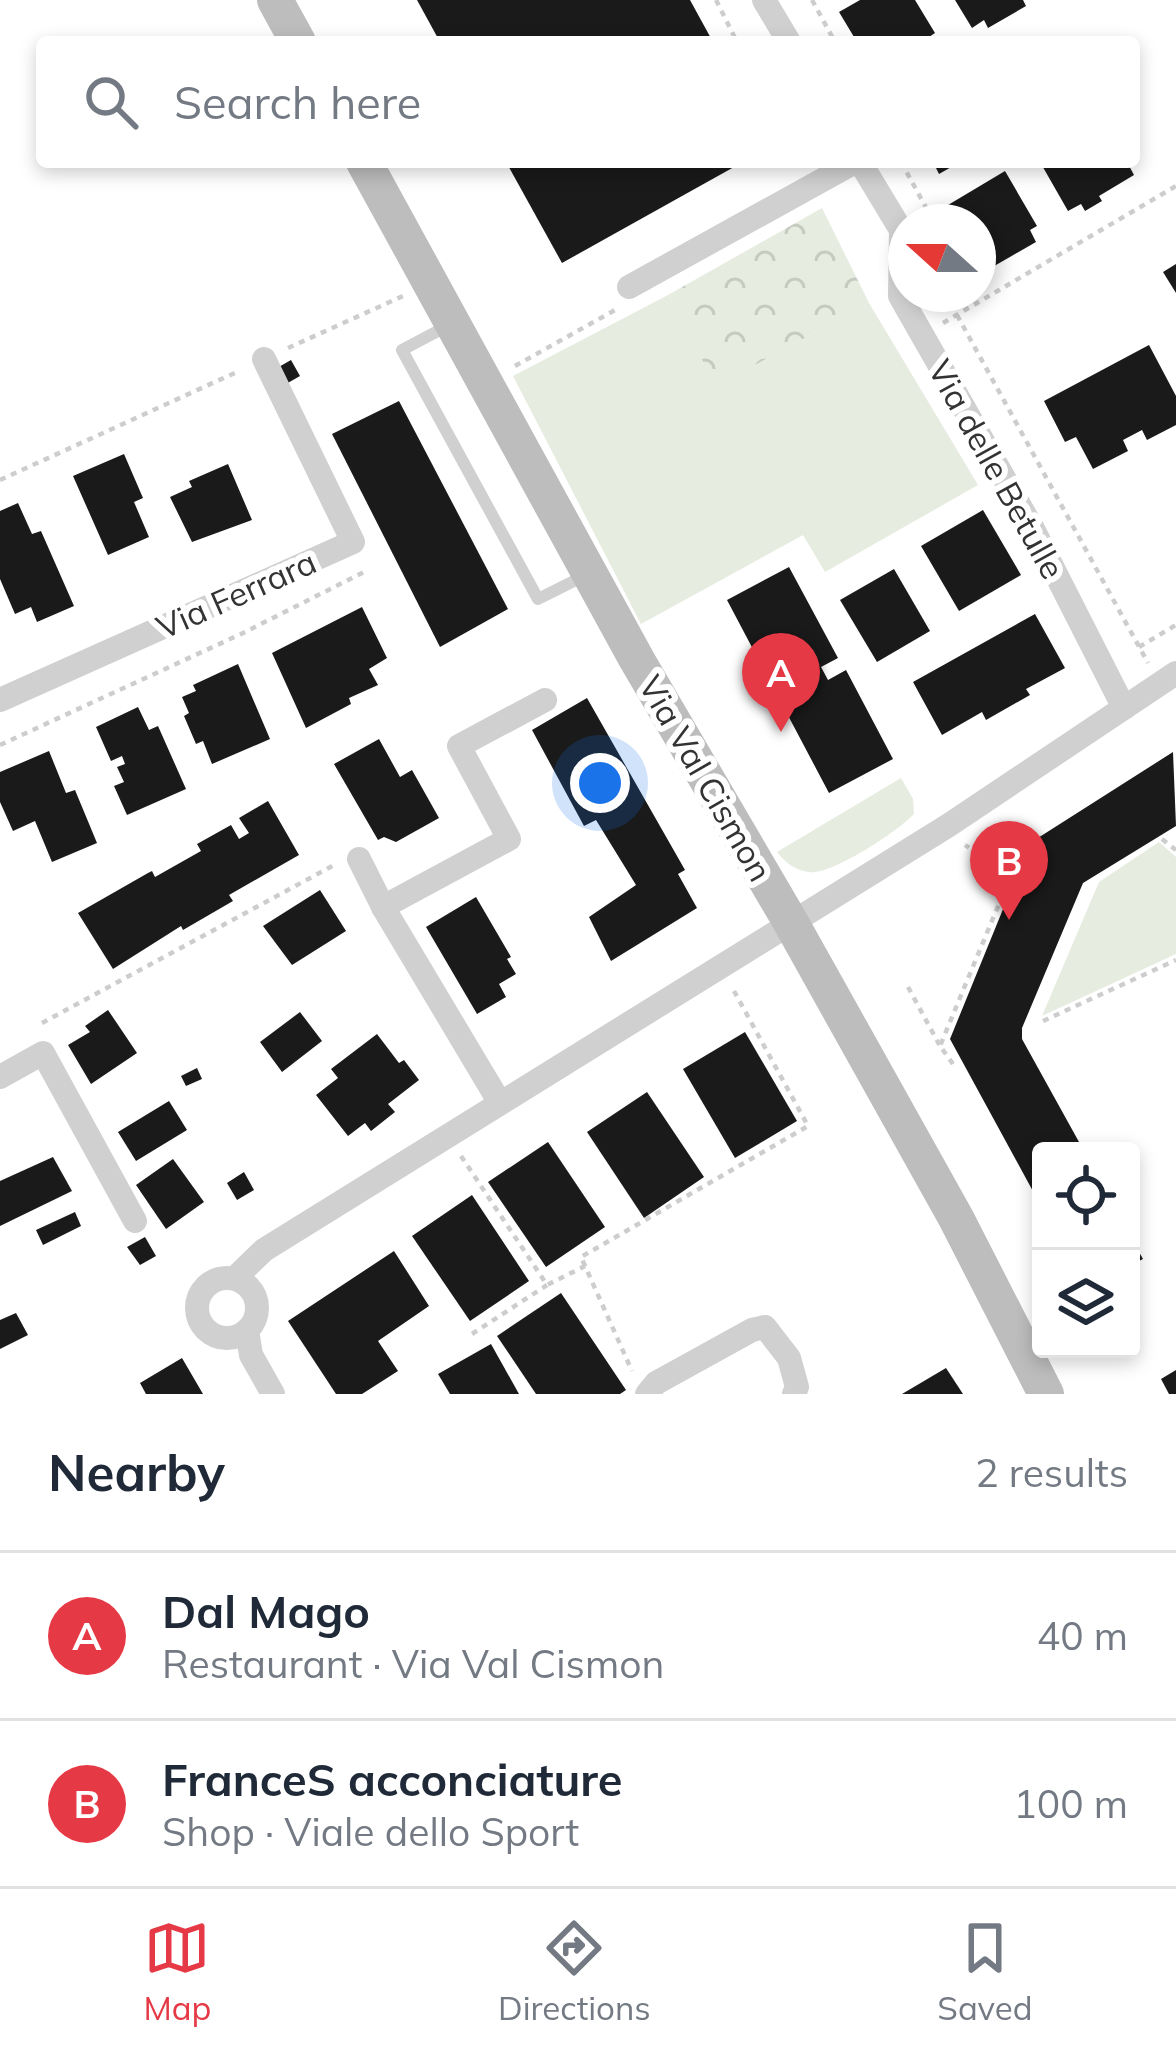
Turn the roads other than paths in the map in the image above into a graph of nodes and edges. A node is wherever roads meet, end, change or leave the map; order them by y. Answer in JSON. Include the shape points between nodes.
{"nodes":[{"id":1,"x":275,"y":0,"type":"edge"},
{"id":2,"x":764,"y":0,"type":"edge"},
{"id":3,"x":295,"y":36,"type":"edge"},
{"id":4,"x":785,"y":36,"type":"edge"},
{"id":5,"x":367,"y":168,"type":"edge"},
{"id":6,"x":847,"y":168,"type":"edge"},
{"id":7,"x":862,"y":168,"type":"edge"},
{"id":8,"x":629,"y":286,"type":"dead end"},
{"id":9,"x":442,"y":329,"type":"junction"},
{"id":10,"x":264,"y":359,"type":"road end"},
{"id":11,"x":590,"y":573,"type":"junction"},
{"id":12,"x":1168,"y":678,"type":"edge"},
{"id":13,"x":0,"y":700,"type":"edge"},
{"id":14,"x":545,"y":700,"type":"dead end"},
{"id":15,"x":1124,"y":708,"type":"junction"},
{"id":16,"x":359,"y":859,"type":"road end"},
{"id":17,"x":383,"y":907,"type":"junction"},
{"id":18,"x":790,"y":921,"type":"junction"},
{"id":19,"x":0,"y":1077,"type":"edge"},
{"id":20,"x":500,"y":1103,"type":"junction"},
{"id":21,"x":135,"y":1221,"type":"dead end"},
{"id":22,"x":235,"y":1278,"type":"junction"},
{"id":23,"x":247,"y":1330,"type":"junction"},
{"id":24,"x":640,"y":1384,"type":"edge"},
{"id":25,"x":273,"y":1394,"type":"edge"},
{"id":26,"x":794,"y":1394,"type":"edge"},
{"id":27,"x":1046,"y":1394,"type":"edge"}],
"edges":[{"from":1,"to":3,"type":"main road"},
{"from":2,"to":4,"type":"street"},
{"from":5,"to":9,"type":"main road","name":"Via Val Cismon"},
{"from":6,"to":8,"type":"street"},
{"from":7,"to":15,"type":"street","name":"Via delle Betulle","via":[[901,230],[900,296]]},
{"from":9,"to":11,"type":"main road","name":"Via Val Cismon"},
{"from":9,"to":11,"type":"lane","via":[[402,350],[538,598]]},
{"from":10,"to":13,"type":"street","name":"Via Ferrara","via":[[353,542]]},
{"from":11,"to":18,"type":"main road","name":"Via Val Cismon"},
{"from":12,"to":15,"type":"street"},
{"from":14,"to":17,"type":"street","via":[[459,746],[509,839]]},
{"from":15,"to":18,"type":"street"},
{"from":16,"to":17,"type":"street"},
{"from":17,"to":20,"type":"street"},
{"from":18,"to":20,"type":"street"},
{"from":18,"to":27,"type":"main road","name":"Via Val Cismon"},
{"from":19,"to":21,"type":"street","via":[[43,1053]]},
{"from":20,"to":22,"type":"street","via":[[264,1250]]},
{"from":22,"to":23,"type":"street","via":[[257,1301]]},
{"from":22,"to":23,"type":"street","via":[[208,1284],[197,1310],[220,1337]]},
{"from":23,"to":25,"type":"street"},
{"from":24,"to":26,"type":"street","via":[[765,1327],[789,1358]]}]}
